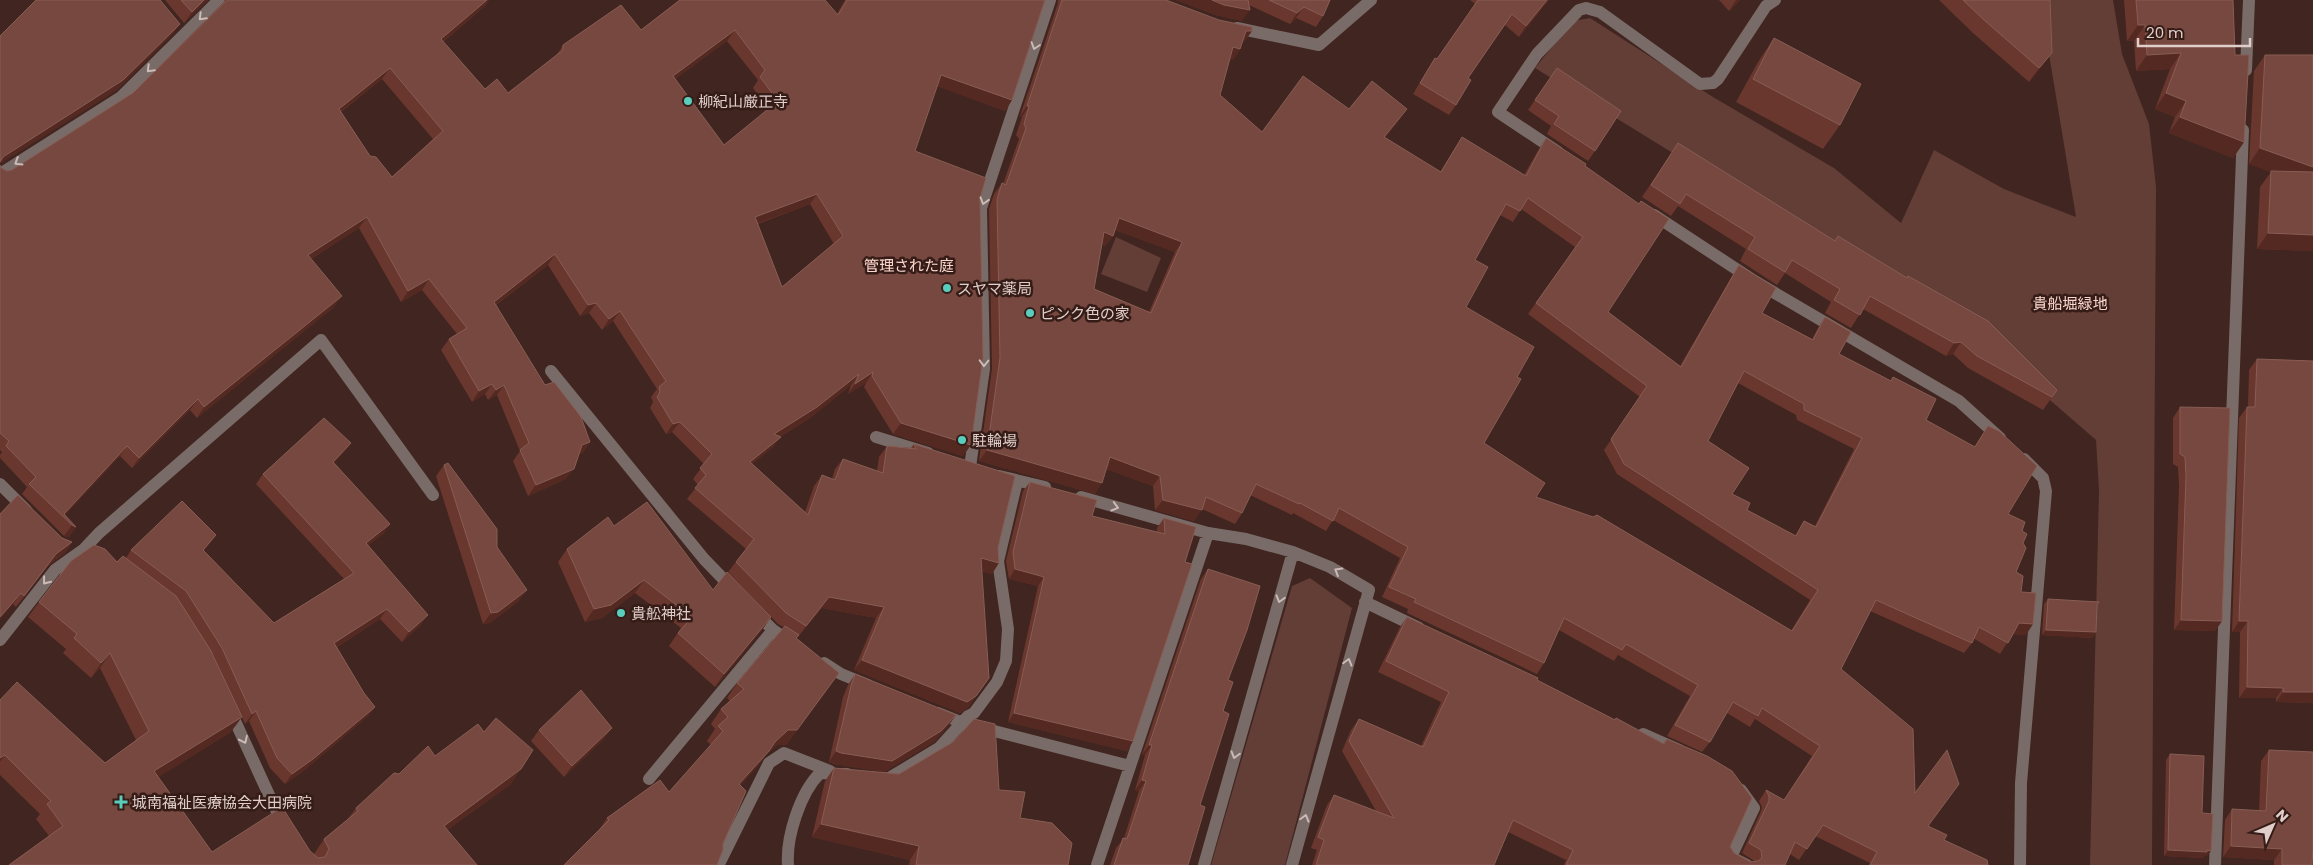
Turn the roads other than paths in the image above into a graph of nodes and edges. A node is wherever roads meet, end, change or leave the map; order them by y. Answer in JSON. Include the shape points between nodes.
{"nodes":[{"id":1,"x":219,"y":0,"type":"edge"},
{"id":2,"x":1050,"y":0,"type":"edge"},
{"id":3,"x":1371,"y":0,"type":"edge"},
{"id":4,"x":1775,"y":0,"type":"edge"},
{"id":5,"x":2249,"y":0,"type":"edge"},
{"id":6,"x":1223,"y":25,"type":"edge"},
{"id":7,"x":2245,"y":79,"type":"edge"},
{"id":8,"x":2243,"y":118,"type":"edge"},
{"id":9,"x":1572,"y":161,"type":"edge"},
{"id":10,"x":0,"y":174,"type":"edge"},
{"id":11,"x":1647,"y":211,"type":"edge"},
{"id":12,"x":550,"y":371,"type":"dead end"},
{"id":13,"x":876,"y":437,"type":"dead end"},
{"id":14,"x":942,"y":458,"type":"edge"},
{"id":15,"x":1017,"y":481,"type":"junction"},
{"id":16,"x":0,"y":484,"type":"edge"},
{"id":17,"x":1053,"y":489,"type":"edge"},
{"id":18,"x":1071,"y":494,"type":"edge"},
{"id":19,"x":433,"y":495,"type":"dead end"},
{"id":20,"x":33,"y":517,"type":"edge"},
{"id":21,"x":1208,"y":533,"type":"junction"},
{"id":22,"x":68,"y":545,"type":"edge"},
{"id":23,"x":83,"y":550,"type":"junction"},
{"id":24,"x":1293,"y":552,"type":"junction"},
{"id":25,"x":98,"y":556,"type":"edge"},
{"id":26,"x":1365,"y":602,"type":"junction"},
{"id":27,"x":772,"y":630,"type":"junction"},
{"id":28,"x":1428,"y":632,"type":"edge"},
{"id":29,"x":0,"y":640,"type":"edge"},
{"id":30,"x":884,"y":691,"type":"edge"},
{"id":31,"x":224,"y":696,"type":"edge"},
{"id":32,"x":928,"y":709,"type":"edge"},
{"id":33,"x":963,"y":723,"type":"junction"},
{"id":34,"x":1631,"y":729,"type":"edge"},
{"id":35,"x":1689,"y":755,"type":"edge"},
{"id":36,"x":1130,"y":766,"type":"junction"},
{"id":37,"x":833,"y":772,"type":"junction"},
{"id":38,"x":649,"y":779,"type":"dead end"},
{"id":39,"x":1733,"y":780,"type":"edge"},
{"id":40,"x":294,"y":838,"type":"edge"},
{"id":41,"x":720,"y":862,"type":"edge"},
{"id":42,"x":788,"y":865,"type":"edge"},
{"id":43,"x":1097,"y":865,"type":"edge"},
{"id":44,"x":1204,"y":865,"type":"edge"},
{"id":45,"x":1292,"y":865,"type":"edge"},
{"id":46,"x":1747,"y":865,"type":"edge"},
{"id":47,"x":2020,"y":865,"type":"edge"},
{"id":48,"x":2215,"y":865,"type":"edge"}],
"edges":[{"from":1,"to":10,"type":"street","one_way":true,"via":[[181,31],[121,97]]},
{"from":2,"to":15,"type":"street","one_way":true,"via":[[982,208],[984,368],[974,468]]},
{"from":3,"to":6,"type":"street","via":[[1319,45]]},
{"from":4,"to":9,"type":"street","via":[[1766,6],[1718,79],[1706,85],[1700,84],[1600,12],[1586,8],[1579,10],[1537,54],[1498,112]]},
{"from":5,"to":7,"type":"street"},
{"from":8,"to":48,"type":"street"},
{"from":11,"to":47,"type":"street","via":[[1756,282],[1959,400],[2043,478],[2046,491],[2021,783]]},
{"from":12,"to":27,"type":"street","via":[[704,559]]},
{"from":13,"to":14,"type":"street"},
{"from":15,"to":17,"type":"street"},
{"from":15,"to":33,"type":"street","via":[[998,561],[1008,629],[1006,660],[997,682]]},
{"from":16,"to":20,"type":"street"},
{"from":18,"to":21,"type":"street","one_way":true},
{"from":19,"to":23,"type":"street","via":[[321,340]]},
{"from":21,"to":24,"type":"street"},
{"from":21,"to":36,"type":"street"},
{"from":22,"to":23,"type":"street"},
{"from":23,"to":25,"type":"street"},
{"from":23,"to":29,"type":"street","one_way":true,"via":[[55,570]]},
{"from":26,"to":24,"type":"street","one_way":true,"via":[[1369,590],[1330,567]]},
{"from":24,"to":44,"type":"street","one_way":true},
{"from":26,"to":28,"type":"street"},
{"from":45,"to":26,"type":"street","one_way":true},
{"from":27,"to":30,"type":"street","via":[[840,674]]},
{"from":27,"to":38,"type":"street"},
{"from":31,"to":40,"type":"street","one_way":true,"via":[[275,808]]},
{"from":32,"to":33,"type":"street"},
{"from":33,"to":36,"type":"street"},
{"from":33,"to":37,"type":"street","via":[[939,748],[886,780]]},
{"from":34,"to":35,"type":"street"},
{"from":36,"to":43,"type":"street"},
{"from":37,"to":41,"type":"street","via":[[784,753],[769,763]]},
{"from":37,"to":42,"type":"street","via":[[820,773],[813,780],[797,813],[787,850]]},
{"from":39,"to":46,"type":"street","via":[[1754,808],[1731,857]]}]}
